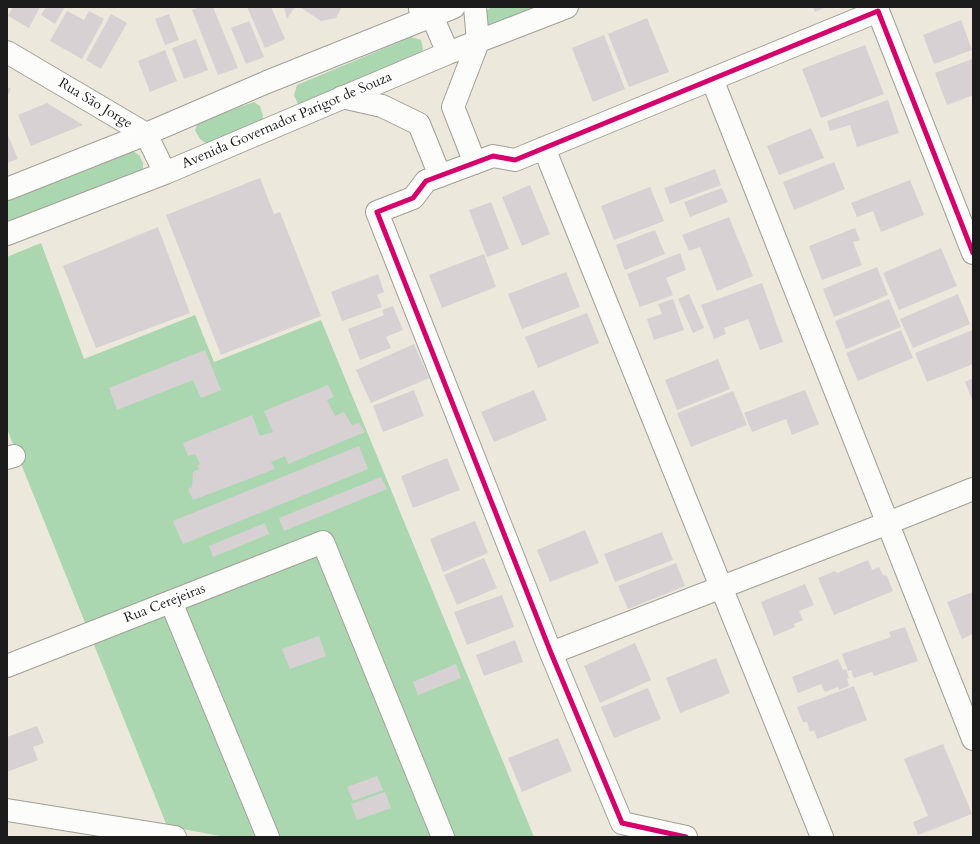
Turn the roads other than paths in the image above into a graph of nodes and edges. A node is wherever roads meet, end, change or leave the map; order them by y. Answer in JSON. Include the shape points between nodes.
{"nodes":[{"id":1,"x":454,"y":7,"type":"edge"},
{"id":2,"x":475,"y":7,"type":"edge"},
{"id":3,"x":567,"y":7,"type":"edge"},
{"id":4,"x":424,"y":11,"type":"edge"},
{"id":5,"x":478,"y":42,"type":"junction"},
{"id":6,"x":7,"y":52,"type":"edge"},
{"id":7,"x":448,"y":53,"type":"junction"},
{"id":8,"x":712,"y":79,"type":"junction"},
{"id":9,"x":342,"y":97,"type":"junction"},
{"id":10,"x":146,"y":134,"type":"junction"},
{"id":11,"x":544,"y":148,"type":"junction"},
{"id":12,"x":475,"y":163,"type":"junction"},
{"id":13,"x":165,"y":172,"type":"junction"},
{"id":14,"x":440,"y":176,"type":"junction"},
{"id":15,"x":7,"y":189,"type":"edge"},
{"id":16,"x":7,"y":234,"type":"edge"},
{"id":17,"x":973,"y":253,"type":"edge"},
{"id":18,"x":973,"y":489,"type":"edge"},
{"id":19,"x":888,"y":523,"type":"junction"},
{"id":20,"x":720,"y":588,"type":"junction"},
{"id":21,"x":171,"y":602,"type":"junction"},
{"id":22,"x":551,"y":653,"type":"junction"},
{"id":23,"x":7,"y":666,"type":"edge"},
{"id":24,"x":973,"y":740,"type":"edge"},
{"id":25,"x":7,"y":810,"type":"edge"},
{"id":26,"x":175,"y":837,"type":"edge"},
{"id":27,"x":268,"y":837,"type":"edge"},
{"id":28,"x":443,"y":837,"type":"edge"},
{"id":29,"x":686,"y":837,"type":"edge"},
{"id":30,"x":822,"y":837,"type":"edge"}],
"edges":[{"from":1,"to":4,"type":"street"},
{"from":2,"to":5,"type":"street"},
{"from":3,"to":5,"type":"street","name":"Avenida Governador Parigot de Souza"},
{"from":4,"to":7,"type":"street"},
{"from":4,"to":10,"type":"street"},
{"from":5,"to":7,"type":"street","name":"Avenida Governador Parigot de Souza"},
{"from":5,"to":12,"type":"street","via":[[453,107]]},
{"from":6,"to":10,"type":"street","name":"Rua São Jorge"},
{"from":7,"to":9,"type":"street","name":"Avenida Governador Parigot de Souza"},
{"from":8,"to":11,"type":"street"},
{"from":8,"to":17,"type":"street","via":[[878,11]]},
{"from":8,"to":19,"type":"street"},
{"from":9,"to":13,"type":"street","name":"Avenida Governador Parigot de Souza"},
{"from":9,"to":14,"type":"street","via":[[382,106],[419,124]]},
{"from":10,"to":13,"type":"street","name":"Rua São Jorge"},
{"from":10,"to":15,"type":"street"},
{"from":11,"to":12,"type":"street","via":[[515,160],[493,156]]},
{"from":11,"to":20,"type":"street"},
{"from":12,"to":14,"type":"street"},
{"from":13,"to":16,"type":"street","name":"Avenida Governador Parigot de Souza"},
{"from":14,"to":22,"type":"street","via":[[426,181],[413,198],[377,212]]},
{"from":18,"to":19,"type":"street"},
{"from":19,"to":20,"type":"street"},
{"from":19,"to":24,"type":"street"},
{"from":20,"to":22,"type":"street"},
{"from":20,"to":30,"type":"street"},
{"from":21,"to":23,"type":"street","name":"Rua Cerejeiras"},
{"from":21,"to":27,"type":"street"},
{"from":21,"to":28,"type":"street","name":"Rua Cerejeiras","via":[[322,542]]},
{"from":22,"to":29,"type":"street","via":[[622,823]]},
{"from":25,"to":26,"type":"street"}]}
